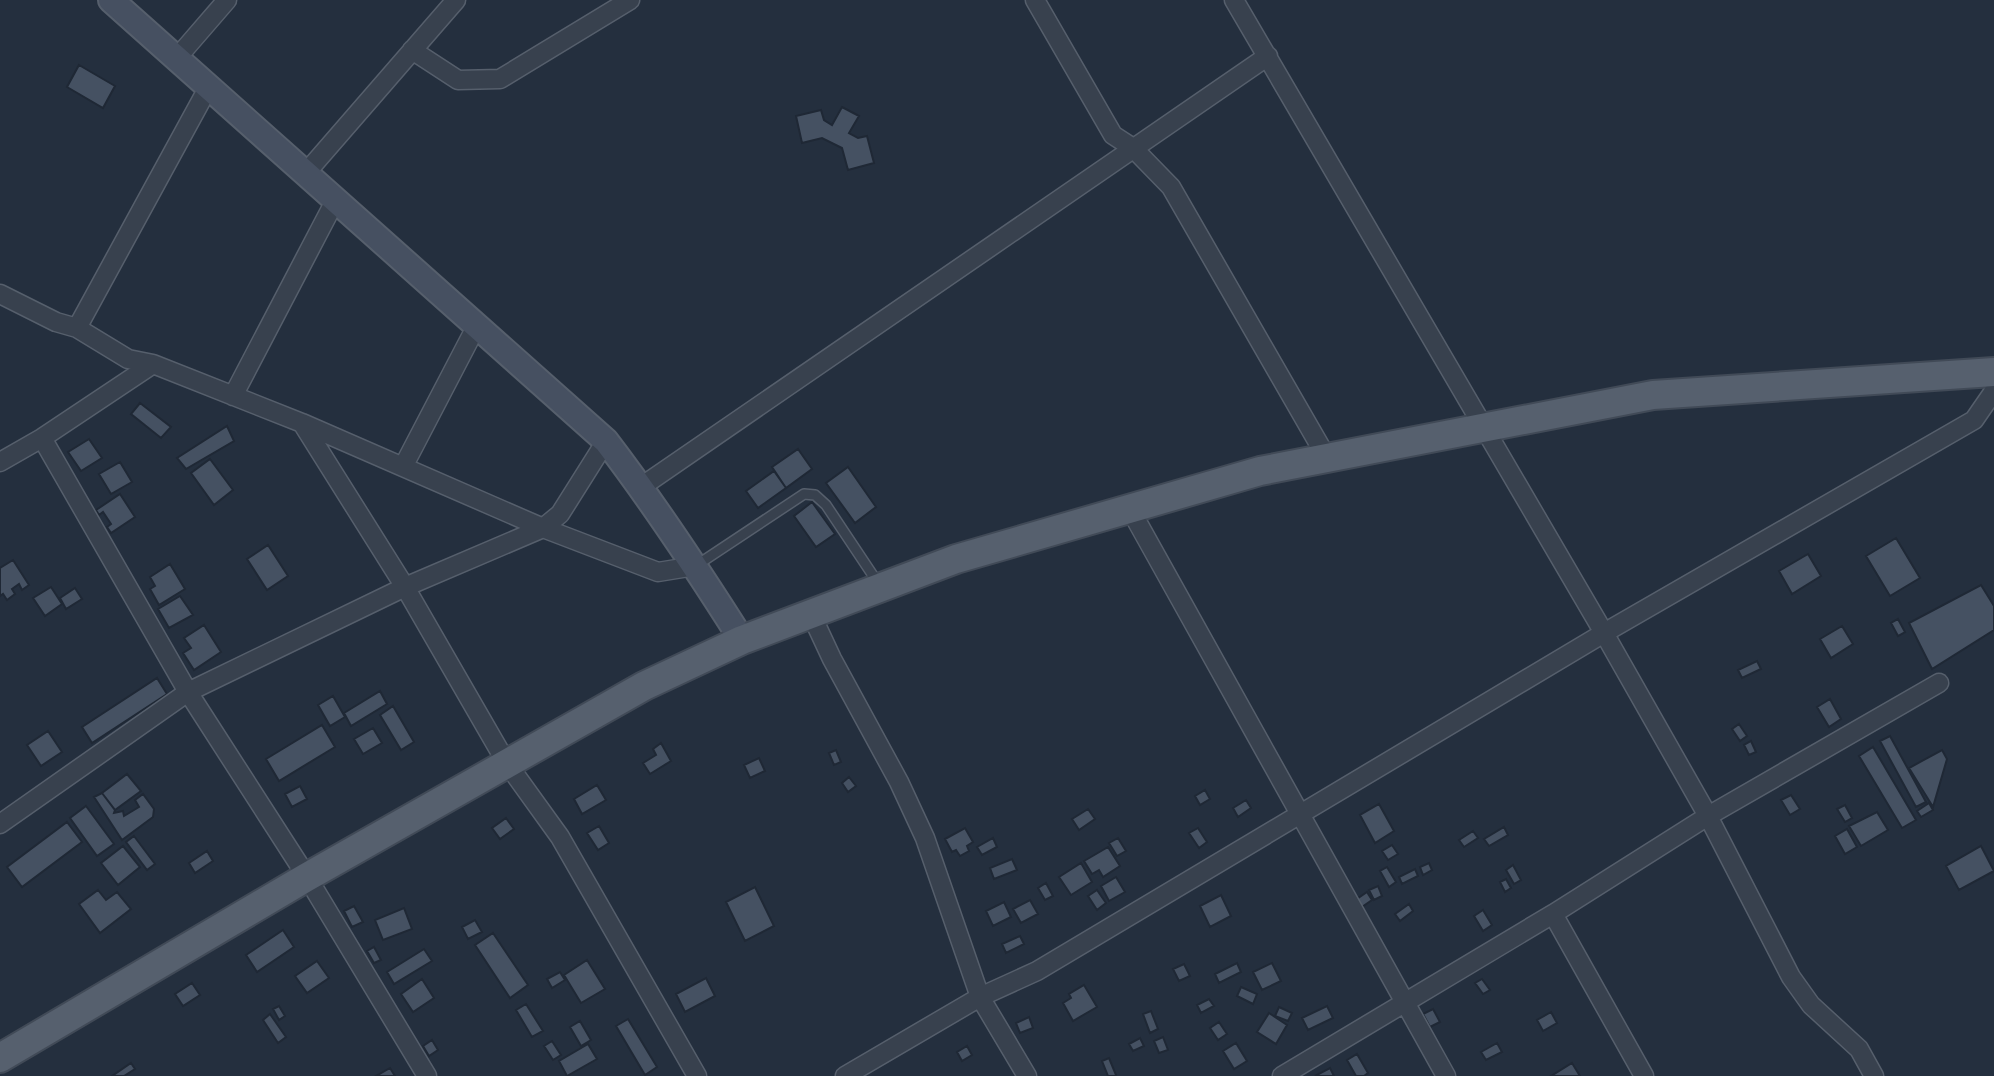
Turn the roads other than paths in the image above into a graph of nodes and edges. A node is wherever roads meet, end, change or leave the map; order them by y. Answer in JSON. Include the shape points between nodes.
{"nodes":[{"id":1,"x":111,"y":0,"type":"edge"},
{"id":2,"x":227,"y":0,"type":"edge"},
{"id":3,"x":456,"y":0,"type":"edge"},
{"id":4,"x":630,"y":0,"type":"edge"},
{"id":5,"x":1035,"y":0,"type":"edge"},
{"id":6,"x":1234,"y":0,"type":"edge"},
{"id":7,"x":412,"y":50,"type":"junction"},
{"id":8,"x":1268,"y":56,"type":"junction"},
{"id":9,"x":176,"y":59,"type":"junction"},
{"id":10,"x":208,"y":88,"type":"junction"},
{"id":11,"x":1133,"y":148,"type":"junction"},
{"id":12,"x":305,"y":174,"type":"junction"},
{"id":13,"x":335,"y":201,"type":"junction"},
{"id":14,"x":0,"y":294,"type":"edge"},
{"id":15,"x":477,"y":325,"type":"junction"},
{"id":16,"x":78,"y":328,"type":"junction"},
{"id":17,"x":153,"y":364,"type":"junction"},
{"id":18,"x":1994,"y":372,"type":"edge"},
{"id":19,"x":1994,"y":391,"type":"edge"},
{"id":20,"x":233,"y":396,"type":"junction"},
{"id":21,"x":302,"y":423,"type":"junction"},
{"id":22,"x":1486,"y":428,"type":"junction"},
{"id":23,"x":42,"y":438,"type":"junction"},
{"id":24,"x":606,"y":441,"type":"junction"},
{"id":25,"x":1327,"y":458,"type":"junction"},
{"id":26,"x":0,"y":462,"type":"edge"},
{"id":27,"x":403,"y":467,"type":"junction"},
{"id":28,"x":641,"y":487,"type":"junction"},
{"id":29,"x":1130,"y":509,"type":"junction"},
{"id":30,"x":543,"y":528,"type":"junction"},
{"id":31,"x":695,"y":566,"type":"junction"},
{"id":32,"x":405,"y":586,"type":"junction"},
{"id":33,"x":881,"y":587,"type":"junction"},
{"id":34,"x":811,"y":614,"type":"junction"},
{"id":35,"x":1604,"y":633,"type":"junction"},
{"id":36,"x":742,"y":640,"type":"junction"},
{"id":37,"x":1939,"y":683,"type":"dead end"},
{"id":38,"x":188,"y":692,"type":"junction"},
{"id":39,"x":506,"y":762,"type":"junction"},
{"id":40,"x":1301,"y":815,"type":"junction"},
{"id":41,"x":1708,"y":816,"type":"junction"},
{"id":42,"x":0,"y":824,"type":"edge"},
{"id":43,"x":307,"y":877,"type":"junction"},
{"id":44,"x":1553,"y":914,"type":"junction"},
{"id":45,"x":980,"y":997,"type":"junction"},
{"id":46,"x":1405,"y":1003,"type":"junction"},
{"id":47,"x":0,"y":1058,"type":"edge"},
{"id":48,"x":426,"y":1076,"type":"edge"},
{"id":49,"x":697,"y":1076,"type":"edge"},
{"id":50,"x":845,"y":1076,"type":"edge"},
{"id":51,"x":1027,"y":1076,"type":"edge"},
{"id":52,"x":1282,"y":1076,"type":"edge"},
{"id":53,"x":1446,"y":1076,"type":"edge"},
{"id":54,"x":1644,"y":1076,"type":"edge"},
{"id":55,"x":1874,"y":1076,"type":"edge"}],
"edges":[{"from":1,"to":9,"type":"main road"},
{"from":2,"to":9,"type":"street"},
{"from":3,"to":7,"type":"street"},
{"from":4,"to":7,"type":"street","via":[[499,79],[458,80]]},
{"from":5,"to":11,"type":"street","via":[[1113,135]]},
{"from":6,"to":8,"type":"street"},
{"from":7,"to":12,"type":"street"},
{"from":8,"to":11,"type":"street"},
{"from":8,"to":22,"type":"street"},
{"from":9,"to":10,"type":"main road"},
{"from":10,"to":12,"type":"main road"},
{"from":10,"to":16,"type":"street"},
{"from":11,"to":25,"type":"street","via":[[1171,187]]},
{"from":11,"to":28,"type":"street"},
{"from":12,"to":13,"type":"main road"},
{"from":13,"to":15,"type":"main road"},
{"from":13,"to":20,"type":"street"},
{"from":14,"to":16,"type":"street"},
{"from":15,"to":24,"type":"main road"},
{"from":15,"to":27,"type":"street"},
{"from":16,"to":17,"type":"street","via":[[128,359]]},
{"from":17,"to":20,"type":"street"},
{"from":17,"to":23,"type":"street"},
{"from":18,"to":22,"type":"main road","via":[[1653,395]]},
{"from":19,"to":35,"type":"street","via":[[1974,420]]},
{"from":20,"to":21,"type":"street"},
{"from":21,"to":27,"type":"street"},
{"from":21,"to":32,"type":"street"},
{"from":22,"to":25,"type":"main road"},
{"from":22,"to":35,"type":"street"},
{"from":23,"to":26,"type":"street"},
{"from":23,"to":38,"type":"street"},
{"from":24,"to":28,"type":"main road"},
{"from":24,"to":30,"type":"street","via":[[559,514]]},
{"from":25,"to":29,"type":"main road","via":[[1260,471]]},
{"from":27,"to":30,"type":"street"},
{"from":28,"to":31,"type":"main road"},
{"from":29,"to":33,"type":"main road","via":[[956,559]]},
{"from":29,"to":40,"type":"street"},
{"from":30,"to":31,"type":"street","via":[[658,572]]},
{"from":30,"to":32,"type":"street"},
{"from":31,"to":33,"type":"lane","via":[[804,494],[815,495]]},
{"from":31,"to":36,"type":"main road"},
{"from":32,"to":38,"type":"street"},
{"from":32,"to":39,"type":"street"},
{"from":33,"to":34,"type":"main road"},
{"from":34,"to":36,"type":"main road"},
{"from":34,"to":45,"type":"street","via":[[925,838]]},
{"from":35,"to":40,"type":"street"},
{"from":35,"to":41,"type":"street"},
{"from":36,"to":39,"type":"main road","via":[[644,686]]},
{"from":37,"to":41,"type":"street"},
{"from":38,"to":42,"type":"street"},
{"from":38,"to":43,"type":"street"},
{"from":39,"to":43,"type":"main road"},
{"from":39,"to":49,"type":"street","via":[[559,837]]},
{"from":40,"to":45,"type":"street","via":[[1037,971]]},
{"from":40,"to":46,"type":"street"},
{"from":41,"to":44,"type":"street"},
{"from":41,"to":55,"type":"street","via":[[1791,977],[1811,1005],[1858,1049]]},
{"from":43,"to":47,"type":"main road"},
{"from":43,"to":48,"type":"street"},
{"from":44,"to":46,"type":"street"},
{"from":44,"to":54,"type":"street"},
{"from":45,"to":50,"type":"street"},
{"from":45,"to":51,"type":"street"},
{"from":46,"to":52,"type":"street"},
{"from":46,"to":53,"type":"street"}]}
